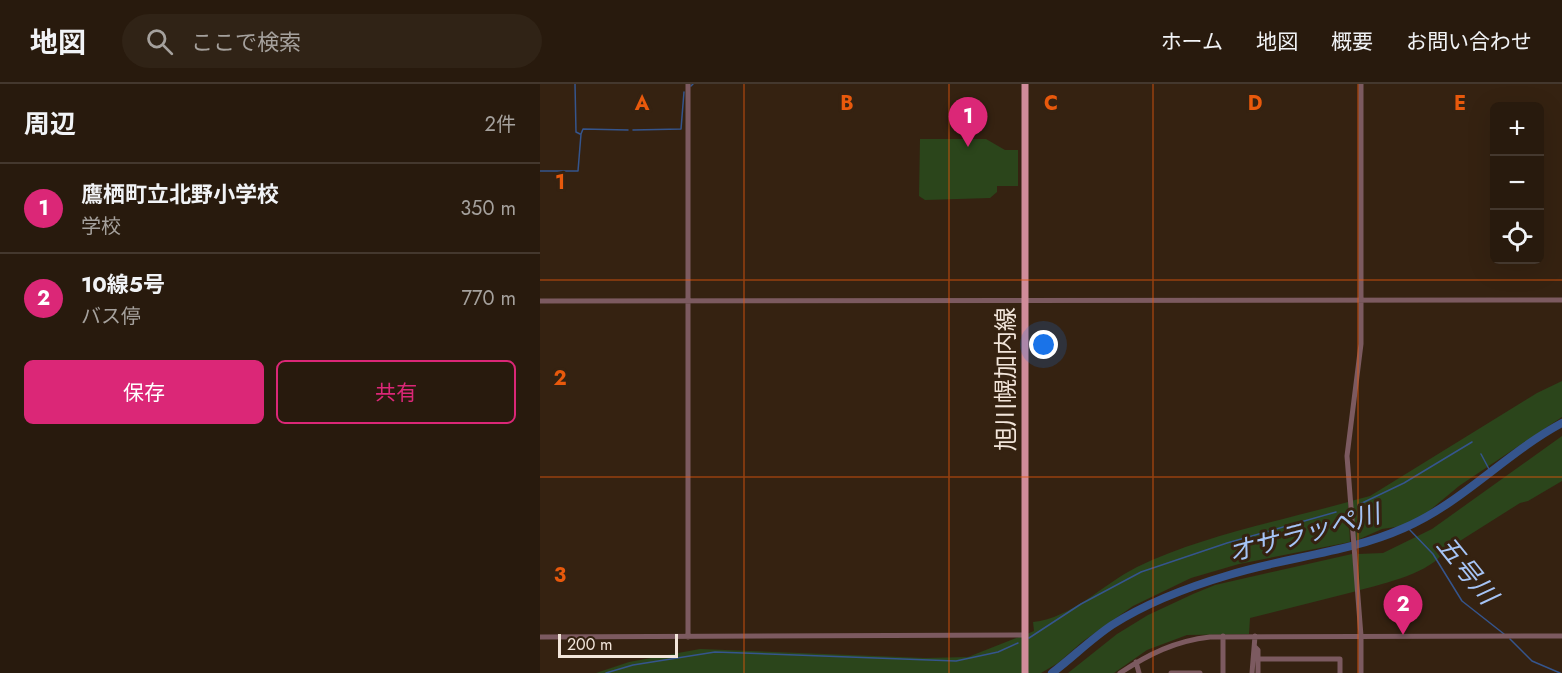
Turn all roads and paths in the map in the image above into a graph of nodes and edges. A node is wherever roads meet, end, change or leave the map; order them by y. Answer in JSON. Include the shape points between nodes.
{"nodes":[{"id":1,"x":688,"y":84,"type":"edge"},
{"id":2,"x":1025,"y":84,"type":"edge"},
{"id":3,"x":1361,"y":84,"type":"edge"},
{"id":4,"x":1361,"y":299,"type":"junction"},
{"id":5,"x":1562,"y":300,"type":"edge"},
{"id":6,"x":540,"y":301,"type":"edge"},
{"id":7,"x":688,"y":301,"type":"junction"},
{"id":8,"x":1025,"y":301,"type":"junction"},
{"id":9,"x":1025,"y":635,"type":"junction"},
{"id":10,"x":1223,"y":636,"type":"junction"},
{"id":11,"x":1255,"y":636,"type":"junction"},
{"id":12,"x":1361,"y":636,"type":"junction"},
{"id":13,"x":1562,"y":636,"type":"edge"},
{"id":14,"x":540,"y":637,"type":"edge"},
{"id":15,"x":688,"y":637,"type":"junction"},
{"id":16,"x":1255,"y":647,"type":"junction"},
{"id":17,"x":1258,"y":659,"type":"junction"},
{"id":18,"x":1136,"y":662,"type":"junction"},
{"id":19,"x":1025,"y":673,"type":"edge"},
{"id":20,"x":1120,"y":673,"type":"edge"},
{"id":21,"x":1139,"y":673,"type":"edge"},
{"id":22,"x":1171,"y":673,"type":"edge"},
{"id":23,"x":1198,"y":673,"type":"edge"},
{"id":24,"x":1223,"y":673,"type":"edge"},
{"id":25,"x":1252,"y":673,"type":"edge"},
{"id":26,"x":1258,"y":673,"type":"edge"},
{"id":27,"x":1340,"y":673,"type":"edge"},
{"id":28,"x":1361,"y":673,"type":"edge"}],
"edges":[{"from":1,"to":7,"type":"street"},
{"from":2,"to":8,"type":"main road","name":"旭川幌加内線"},
{"from":3,"to":4,"type":"street"},
{"from":4,"to":5,"type":"street"},
{"from":4,"to":8,"type":"street"},
{"from":4,"to":12,"type":"street","via":[[1361,344],[1347,456]]},
{"from":6,"to":7,"type":"street"},
{"from":7,"to":8,"type":"street"},
{"from":7,"to":15,"type":"street"},
{"from":8,"to":9,"type":"main road","name":"旭川幌加内線"},
{"from":9,"to":15,"type":"street"},
{"from":9,"to":19,"type":"main road","name":"旭川幌加内線"},
{"from":10,"to":11,"type":"street"},
{"from":10,"to":18,"type":"street","via":[[1172,644]]},
{"from":10,"to":24,"type":"street"},
{"from":11,"to":12,"type":"street"},
{"from":11,"to":16,"type":"street"},
{"from":12,"to":13,"type":"street"},
{"from":12,"to":28,"type":"street"},
{"from":14,"to":15,"type":"street"},
{"from":16,"to":17,"type":"street"},
{"from":16,"to":25,"type":"street"},
{"from":17,"to":26,"type":"street"},
{"from":17,"to":27,"type":"street","via":[[1340,659]]},
{"from":18,"to":20,"type":"street"},
{"from":18,"to":21,"type":"street"},
{"from":22,"to":23,"type":"street"}]}
